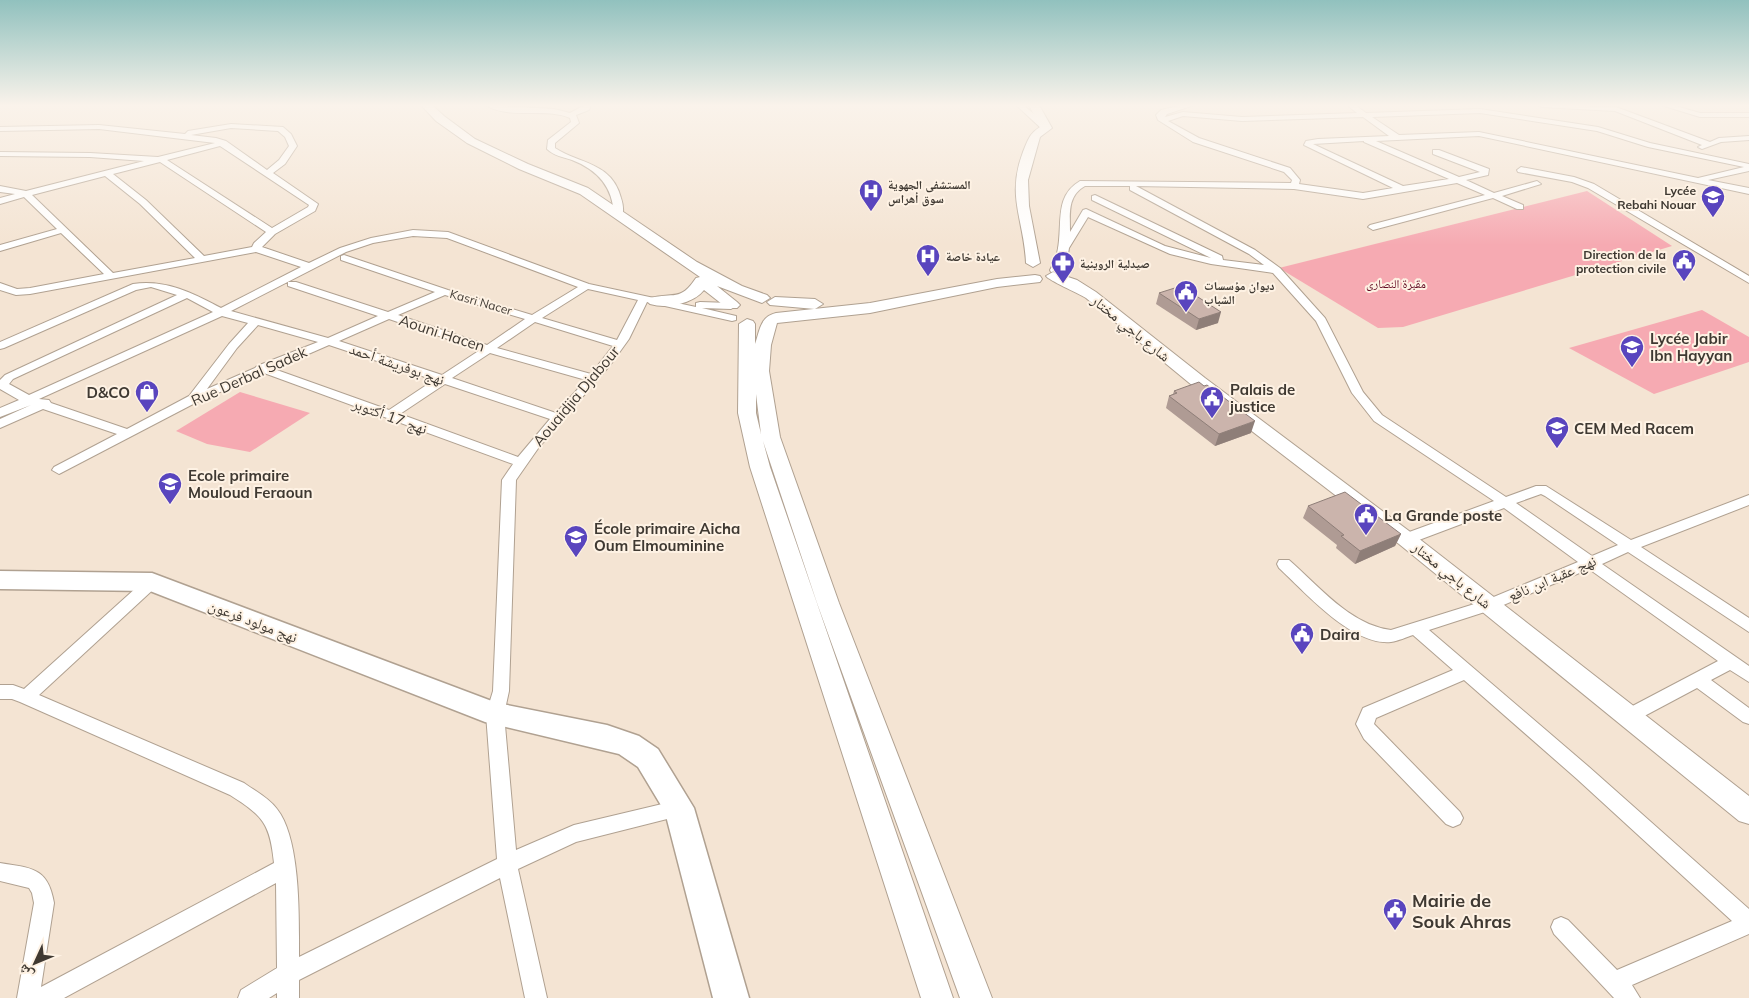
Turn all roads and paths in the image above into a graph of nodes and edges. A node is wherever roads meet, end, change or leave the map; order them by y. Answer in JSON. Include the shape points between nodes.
{"nodes":[{"id":1,"x":191,"y":152,"type":"edge"},
{"id":2,"x":237,"y":152,"type":"edge"},
{"id":3,"x":289,"y":152,"type":"edge"},
{"id":4,"x":494,"y":152,"type":"edge"},
{"id":5,"x":557,"y":152,"type":"edge"},
{"id":6,"x":1029,"y":152,"type":"edge"},
{"id":7,"x":1231,"y":152,"type":"edge"},
{"id":8,"x":1322,"y":152,"type":"edge"},
{"id":9,"x":1394,"y":152,"type":"edge"},
{"id":10,"x":1436,"y":152,"type":"dead end"},
{"id":11,"x":1565,"y":152,"type":"edge"},
{"id":12,"x":1676,"y":152,"type":"edge"},
{"id":13,"x":0,"y":154,"type":"edge"},
{"id":14,"x":162,"y":160,"type":"junction"},
{"id":15,"x":1749,"y":167,"type":"edge"},
{"id":16,"x":1521,"y":170,"type":"dead end"},
{"id":17,"x":268,"y":173,"type":"junction"},
{"id":18,"x":106,"y":174,"type":"junction"},
{"id":19,"x":1458,"y":180,"type":"junction"},
{"id":20,"x":1699,"y":181,"type":"junction"},
{"id":21,"x":1172,"y":184,"type":"junction"},
{"id":22,"x":1537,"y":184,"type":"dead end"},
{"id":23,"x":1294,"y":186,"type":"junction"},
{"id":24,"x":1133,"y":188,"type":"junction"},
{"id":25,"x":0,"y":189,"type":"edge"},
{"id":26,"x":1402,"y":189,"type":"junction"},
{"id":27,"x":1749,"y":191,"type":"edge"},
{"id":28,"x":26,"y":194,"type":"junction"},
{"id":29,"x":1494,"y":196,"type":"junction"},
{"id":30,"x":1095,"y":198,"type":"junction"},
{"id":31,"x":0,"y":201,"type":"edge"},
{"id":32,"x":1520,"y":207,"type":"dead end"},
{"id":33,"x":1086,"y":212,"type":"junction"},
{"id":34,"x":616,"y":217,"type":"junction"},
{"id":35,"x":1373,"y":227,"type":"dead end"},
{"id":36,"x":62,"y":230,"type":"junction"},
{"id":37,"x":272,"y":232,"type":"junction"},
{"id":38,"x":371,"y":241,"type":"junction"},
{"id":39,"x":1067,"y":247,"type":"junction"},
{"id":40,"x":0,"y":248,"type":"edge"},
{"id":41,"x":257,"y":249,"type":"junction"},
{"id":42,"x":344,"y":258,"type":"junction"},
{"id":43,"x":202,"y":259,"type":"junction"},
{"id":44,"x":1226,"y":263,"type":"junction"},
{"id":45,"x":310,"y":267,"type":"junction"},
{"id":46,"x":1027,"y":267,"type":"junction"},
{"id":47,"x":1276,"y":270,"type":"junction"},
{"id":48,"x":1048,"y":275,"type":"junction"},
{"id":49,"x":111,"y":276,"type":"junction"},
{"id":50,"x":1749,"y":280,"type":"edge"},
{"id":51,"x":702,"y":281,"type":"junction"},
{"id":52,"x":292,"y":284,"type":"junction"},
{"id":53,"x":0,"y":286,"type":"edge"},
{"id":54,"x":586,"y":286,"type":"junction"},
{"id":55,"x":444,"y":292,"type":"junction"},
{"id":56,"x":187,"y":294,"type":"junction"},
{"id":57,"x":653,"y":301,"type":"junction"},
{"id":58,"x":753,"y":312,"type":"junction"},
{"id":59,"x":227,"y":314,"type":"junction"},
{"id":60,"x":388,"y":315,"type":"junction"},
{"id":61,"x":534,"y":318,"type":"junction"},
{"id":62,"x":256,"y":321,"type":"junction"},
{"id":63,"x":328,"y":341,"type":"junction"},
{"id":64,"x":620,"y":344,"type":"junction"},
{"id":65,"x":0,"y":346,"type":"edge"},
{"id":66,"x":489,"y":349,"type":"junction"},
{"id":67,"x":261,"y":368,"type":"junction"},
{"id":68,"x":593,"y":378,"type":"junction"},
{"id":69,"x":442,"y":380,"type":"junction"},
{"id":70,"x":193,"y":399,"type":"junction"},
{"id":71,"x":29,"y":400,"type":"junction"},
{"id":72,"x":43,"y":404,"type":"junction"},
{"id":73,"x":0,"y":413,"type":"edge"},
{"id":74,"x":389,"y":416,"type":"junction"},
{"id":75,"x":560,"y":418,"type":"junction"},
{"id":76,"x":0,"y":424,"type":"edge"},
{"id":77,"x":127,"y":433,"type":"junction"},
{"id":78,"x":520,"y":462,"type":"junction"},
{"id":79,"x":59,"y":470,"type":"dead end"},
{"id":80,"x":1749,"y":500,"type":"edge"},
{"id":81,"x":1506,"y":503,"type":"junction"},
{"id":82,"x":1406,"y":539,"type":"junction"},
{"id":83,"x":1630,"y":546,"type":"junction"},
{"id":84,"x":1589,"y":562,"type":"junction"},
{"id":85,"x":1284,"y":564,"type":"dead end"},
{"id":86,"x":0,"y":580,"type":"edge"},
{"id":87,"x":152,"y":582,"type":"junction"},
{"id":88,"x":1489,"y":605,"type":"junction"},
{"id":89,"x":1749,"y":626,"type":"edge"},
{"id":90,"x":1416,"y":628,"type":"junction"},
{"id":91,"x":1731,"y":662,"type":"junction"},
{"id":92,"x":1465,"y":672,"type":"junction"},
{"id":93,"x":1749,"y":675,"type":"edge"},
{"id":94,"x":1698,"y":680,"type":"junction"},
{"id":95,"x":10,"y":696,"type":"edge"},
{"id":96,"x":495,"y":714,"type":"junction"},
{"id":97,"x":1629,"y":716,"type":"junction"},
{"id":98,"x":1749,"y":717,"type":"edge"},
{"id":99,"x":679,"y":808,"type":"junction"},
{"id":100,"x":1749,"y":812,"type":"edge"},
{"id":101,"x":1453,"y":818,"type":"dead end"},
{"id":102,"x":507,"y":864,"type":"junction"},
{"id":103,"x":285,"y":868,"type":"junction"},
{"id":104,"x":0,"y":872,"type":"edge"},
{"id":105,"x":1749,"y":923,"type":"edge"},
{"id":106,"x":1562,"y":927,"type":"dead end"},
{"id":107,"x":287,"y":974,"type":"junction"},
{"id":108,"x":1613,"y":982,"type":"junction"},
{"id":109,"x":28,"y":998,"type":"edge"},
{"id":110,"x":42,"y":998,"type":"edge"},
{"id":111,"x":249,"y":998,"type":"edge"},
{"id":112,"x":288,"y":998,"type":"edge"},
{"id":113,"x":536,"y":998,"type":"edge"},
{"id":114,"x":731,"y":998,"type":"edge"},
{"id":115,"x":938,"y":998,"type":"edge"},
{"id":116,"x":976,"y":998,"type":"edge"},
{"id":117,"x":1629,"y":998,"type":"edge"}],
"edges":[{"from":1,"to":14,"type":"street"},
{"from":2,"to":17,"type":"street"},
{"from":3,"to":17,"type":"street"},
{"from":4,"to":34,"type":"street","via":[[561,183]]},
{"from":5,"to":34,"type":"street","via":[[606,176],[618,197]]},
{"from":6,"to":46,"type":"street","via":[[1020,187],[1033,249]]},
{"from":7,"to":23,"type":"street","via":[[1287,170],[1296,180]]},
{"from":8,"to":26,"type":"street"},
{"from":9,"to":19,"type":"street"},
{"from":10,"to":19,"type":"street","via":[[1486,171],[1483,175]]},
{"from":11,"to":20,"type":"street"},
{"from":12,"to":15,"type":"street"},
{"from":13,"to":14,"type":"street"},
{"from":14,"to":18,"type":"street"},
{"from":14,"to":37,"type":"street"},
{"from":15,"to":20,"type":"street"},
{"from":16,"to":50,"type":"street","via":[[1591,186]]},
{"from":17,"to":37,"type":"street","via":[[315,205]]},
{"from":18,"to":28,"type":"street"},
{"from":18,"to":43,"type":"street","via":[[143,202]]},
{"from":19,"to":26,"type":"street"},
{"from":19,"to":29,"type":"street"},
{"from":20,"to":27,"type":"street"},
{"from":21,"to":23,"type":"street"},
{"from":21,"to":24,"type":"street"},
{"from":21,"to":39,"type":"street","via":[[1093,182],[1073,187],[1066,204]]},
{"from":22,"to":29,"type":"street"},
{"from":23,"to":26,"type":"street","via":[[1363,196]]},
{"from":24,"to":30,"type":"street","via":[[1107,190]]},
{"from":24,"to":47,"type":"street","via":[[1252,252]]},
{"from":25,"to":28,"type":"street"},
{"from":28,"to":31,"type":"street"},
{"from":28,"to":36,"type":"street"},
{"from":29,"to":32,"type":"street"},
{"from":29,"to":35,"type":"street"},
{"from":30,"to":33,"type":"street"},
{"from":30,"to":44,"type":"street"},
{"from":33,"to":39,"type":"street"},
{"from":33,"to":44,"type":"street","via":[[1165,249]]},
{"from":34,"to":51,"type":"street"},
{"from":34,"to":58,"type":"street","via":[[714,279],[744,293]]},
{"from":36,"to":40,"type":"street"},
{"from":36,"to":49,"type":"street"},
{"from":37,"to":41,"type":"street","via":[[257,245]]},
{"from":38,"to":42,"type":"street"},
{"from":38,"to":45,"type":"street","via":[[343,250]]},
{"from":38,"to":54,"type":"street","via":[[413,233],[448,234]]},
{"from":39,"to":48,"type":"street","via":[[1061,264]]},
{"from":41,"to":43,"type":"street"},
{"from":41,"to":45,"type":"street"},
{"from":42,"to":52,"type":"street"},
{"from":42,"to":55,"type":"street","name":"Kasri Nacer"},
{"from":43,"to":49,"type":"street"},
{"from":44,"to":47,"type":"street"},
{"from":45,"to":59,"type":"street"},
{"from":46,"to":48,"type":"street","via":[[1044,264]]},
{"from":46,"to":48,"type":"street","via":[[1026,276]]},
{"from":46,"to":58,"type":"street","via":[[886,296]]},
{"from":47,"to":81,"type":"street","via":[[1321,320],[1358,393],[1378,418]]},
{"from":48,"to":58,"type":"street","via":[[870,308]]},
{"from":48,"to":82,"type":"street","name":"شارع باجي مختار","via":[[1072,283],[1091,295],[1199,382]]},
{"from":49,"to":53,"type":"street","via":[[30,291],[16,292]]},
{"from":51,"to":57,"type":"street","via":[[698,289],[686,297]]},
{"from":51,"to":58,"type":"street"},
{"from":52,"to":59,"type":"street"},
{"from":52,"to":60,"type":"street","name":"Aouni Hacen"},
{"from":54,"to":57,"type":"street"},
{"from":54,"to":61,"type":"street"},
{"from":55,"to":60,"type":"street","name":"Rue Derbal Sadek"},
{"from":55,"to":61,"type":"street","name":"Kasri Nacer"},
{"from":56,"to":59,"type":"street","name":"نهج بوفريشة أحمد"},
{"from":56,"to":65,"type":"street","name":"نهج بوفريشة أحمد","via":[[151,284],[133,287]]},
{"from":56,"to":71,"type":"street","via":[[5,380],[4,387]]},
{"from":57,"to":58,"type":"street"},
{"from":57,"to":64,"type":"street","name":"Aouaidjia Djabour"},
{"from":58,"to":115,"type":"street","via":[[745,374],[747,413],[760,467]]},
{"from":58,"to":116,"type":"street","via":[[763,345],[760,371],[776,452],[828,603]]},
{"from":59,"to":62,"type":"street","name":"نهج بوفريشة أحمد"},
{"from":59,"to":71,"type":"street"},
{"from":59,"to":72,"type":"street"},
{"from":60,"to":63,"type":"street","name":"Rue Derbal Sadek"},
{"from":60,"to":66,"type":"street","name":"Aouni Hacen"},
{"from":61,"to":64,"type":"street","name":"Kasri Nacer"},
{"from":61,"to":66,"type":"street"},
{"from":62,"to":63,"type":"street","name":"نهج بوفريشة أحمد"},
{"from":62,"to":70,"type":"street"},
{"from":63,"to":67,"type":"street","name":"Rue Derbal Sadek"},
{"from":63,"to":69,"type":"street","name":"نهج بوفريشة أحمد"},
{"from":64,"to":68,"type":"street","name":"Aouaidjia Djabour"},
{"from":66,"to":68,"type":"street","name":"Aouni Hacen"},
{"from":66,"to":69,"type":"street"},
{"from":67,"to":70,"type":"street","name":"Rue Derbal Sadek"},
{"from":67,"to":74,"type":"street","name":"نهج 17 أكتوبر"},
{"from":68,"to":75,"type":"street","name":"Aouaidjia Djabour"},
{"from":69,"to":74,"type":"street"},
{"from":69,"to":75,"type":"street","name":"نهج بوفريشة أحمد"},
{"from":70,"to":77,"type":"street","name":"Rue Derbal Sadek"},
{"from":71,"to":72,"type":"street"},
{"from":71,"to":73,"type":"street"},
{"from":72,"to":76,"type":"street"},
{"from":72,"to":77,"type":"street"},
{"from":74,"to":78,"type":"street","name":"نهج 17 أكتوبر"},
{"from":75,"to":78,"type":"street","name":"Aouaidjia Djabour"},
{"from":77,"to":79,"type":"street","name":"Rue Derbal Sadek"},
{"from":78,"to":96,"type":"street","name":"Aouaidjia Djabour","via":[[509,480],[501,691]]},
{"from":80,"to":83,"type":"street","name":"نهج عقبة ابن نافع"},
{"from":81,"to":82,"type":"street"},
{"from":81,"to":83,"type":"street","via":[[1541,489]]},
{"from":81,"to":84,"type":"street"},
{"from":82,"to":88,"type":"street","name":"شارع باجي مختار"},
{"from":83,"to":84,"type":"street","name":"نهج عقبة ابن نافع"},
{"from":83,"to":89,"type":"street"},
{"from":84,"to":88,"type":"street","name":"نهج عقبة ابن نافع"},
{"from":84,"to":91,"type":"street"},
{"from":85,"to":90,"type":"street","name":"نهج عقبة ابن نافع","via":[[1349,620],[1369,631],[1391,636]]},
{"from":86,"to":87,"type":"main road","name":"نهج مولود فرعون"},
{"from":87,"to":95,"type":"street"},
{"from":87,"to":96,"type":"main road","name":"نهج مولود فرعون"},
{"from":88,"to":90,"type":"street","name":"نهج عقبة ابن نافع"},
{"from":88,"to":97,"type":"street","name":"شارع باجي مختار"},
{"from":90,"to":92,"type":"street"},
{"from":91,"to":93,"type":"street"},
{"from":91,"to":94,"type":"street"},
{"from":92,"to":101,"type":"street","via":[[1369,713],[1365,724],[1370,734]]},
{"from":92,"to":105,"type":"street"},
{"from":94,"to":97,"type":"street"},
{"from":94,"to":98,"type":"street"},
{"from":95,"to":103,"type":"street","via":[[237,789],[260,804],[272,817],[281,842]]},
{"from":96,"to":99,"type":"main road","name":"نهج مولود فرعون","via":[[538,721],[629,745],[648,758]]},
{"from":96,"to":102,"type":"street","name":"Aouaidjia Djabour"},
{"from":97,"to":100,"type":"street","name":"شارع باجي مختار"},
{"from":99,"to":102,"type":"street","via":[[574,834]]},
{"from":99,"to":114,"type":"main road","name":"نهج مولود فرعون"},
{"from":102,"to":107,"type":"street"},
{"from":102,"to":113,"type":"street","name":"Aouaidjia Djabour"},
{"from":103,"to":107,"type":"street"},
{"from":103,"to":110,"type":"street"},
{"from":104,"to":109,"type":"street","via":[[35,879],[43,894]]},
{"from":105,"to":108,"type":"street"},
{"from":106,"to":108,"type":"street"},
{"from":107,"to":111,"type":"street"},
{"from":107,"to":112,"type":"street"},
{"from":108,"to":117,"type":"street"}]}
